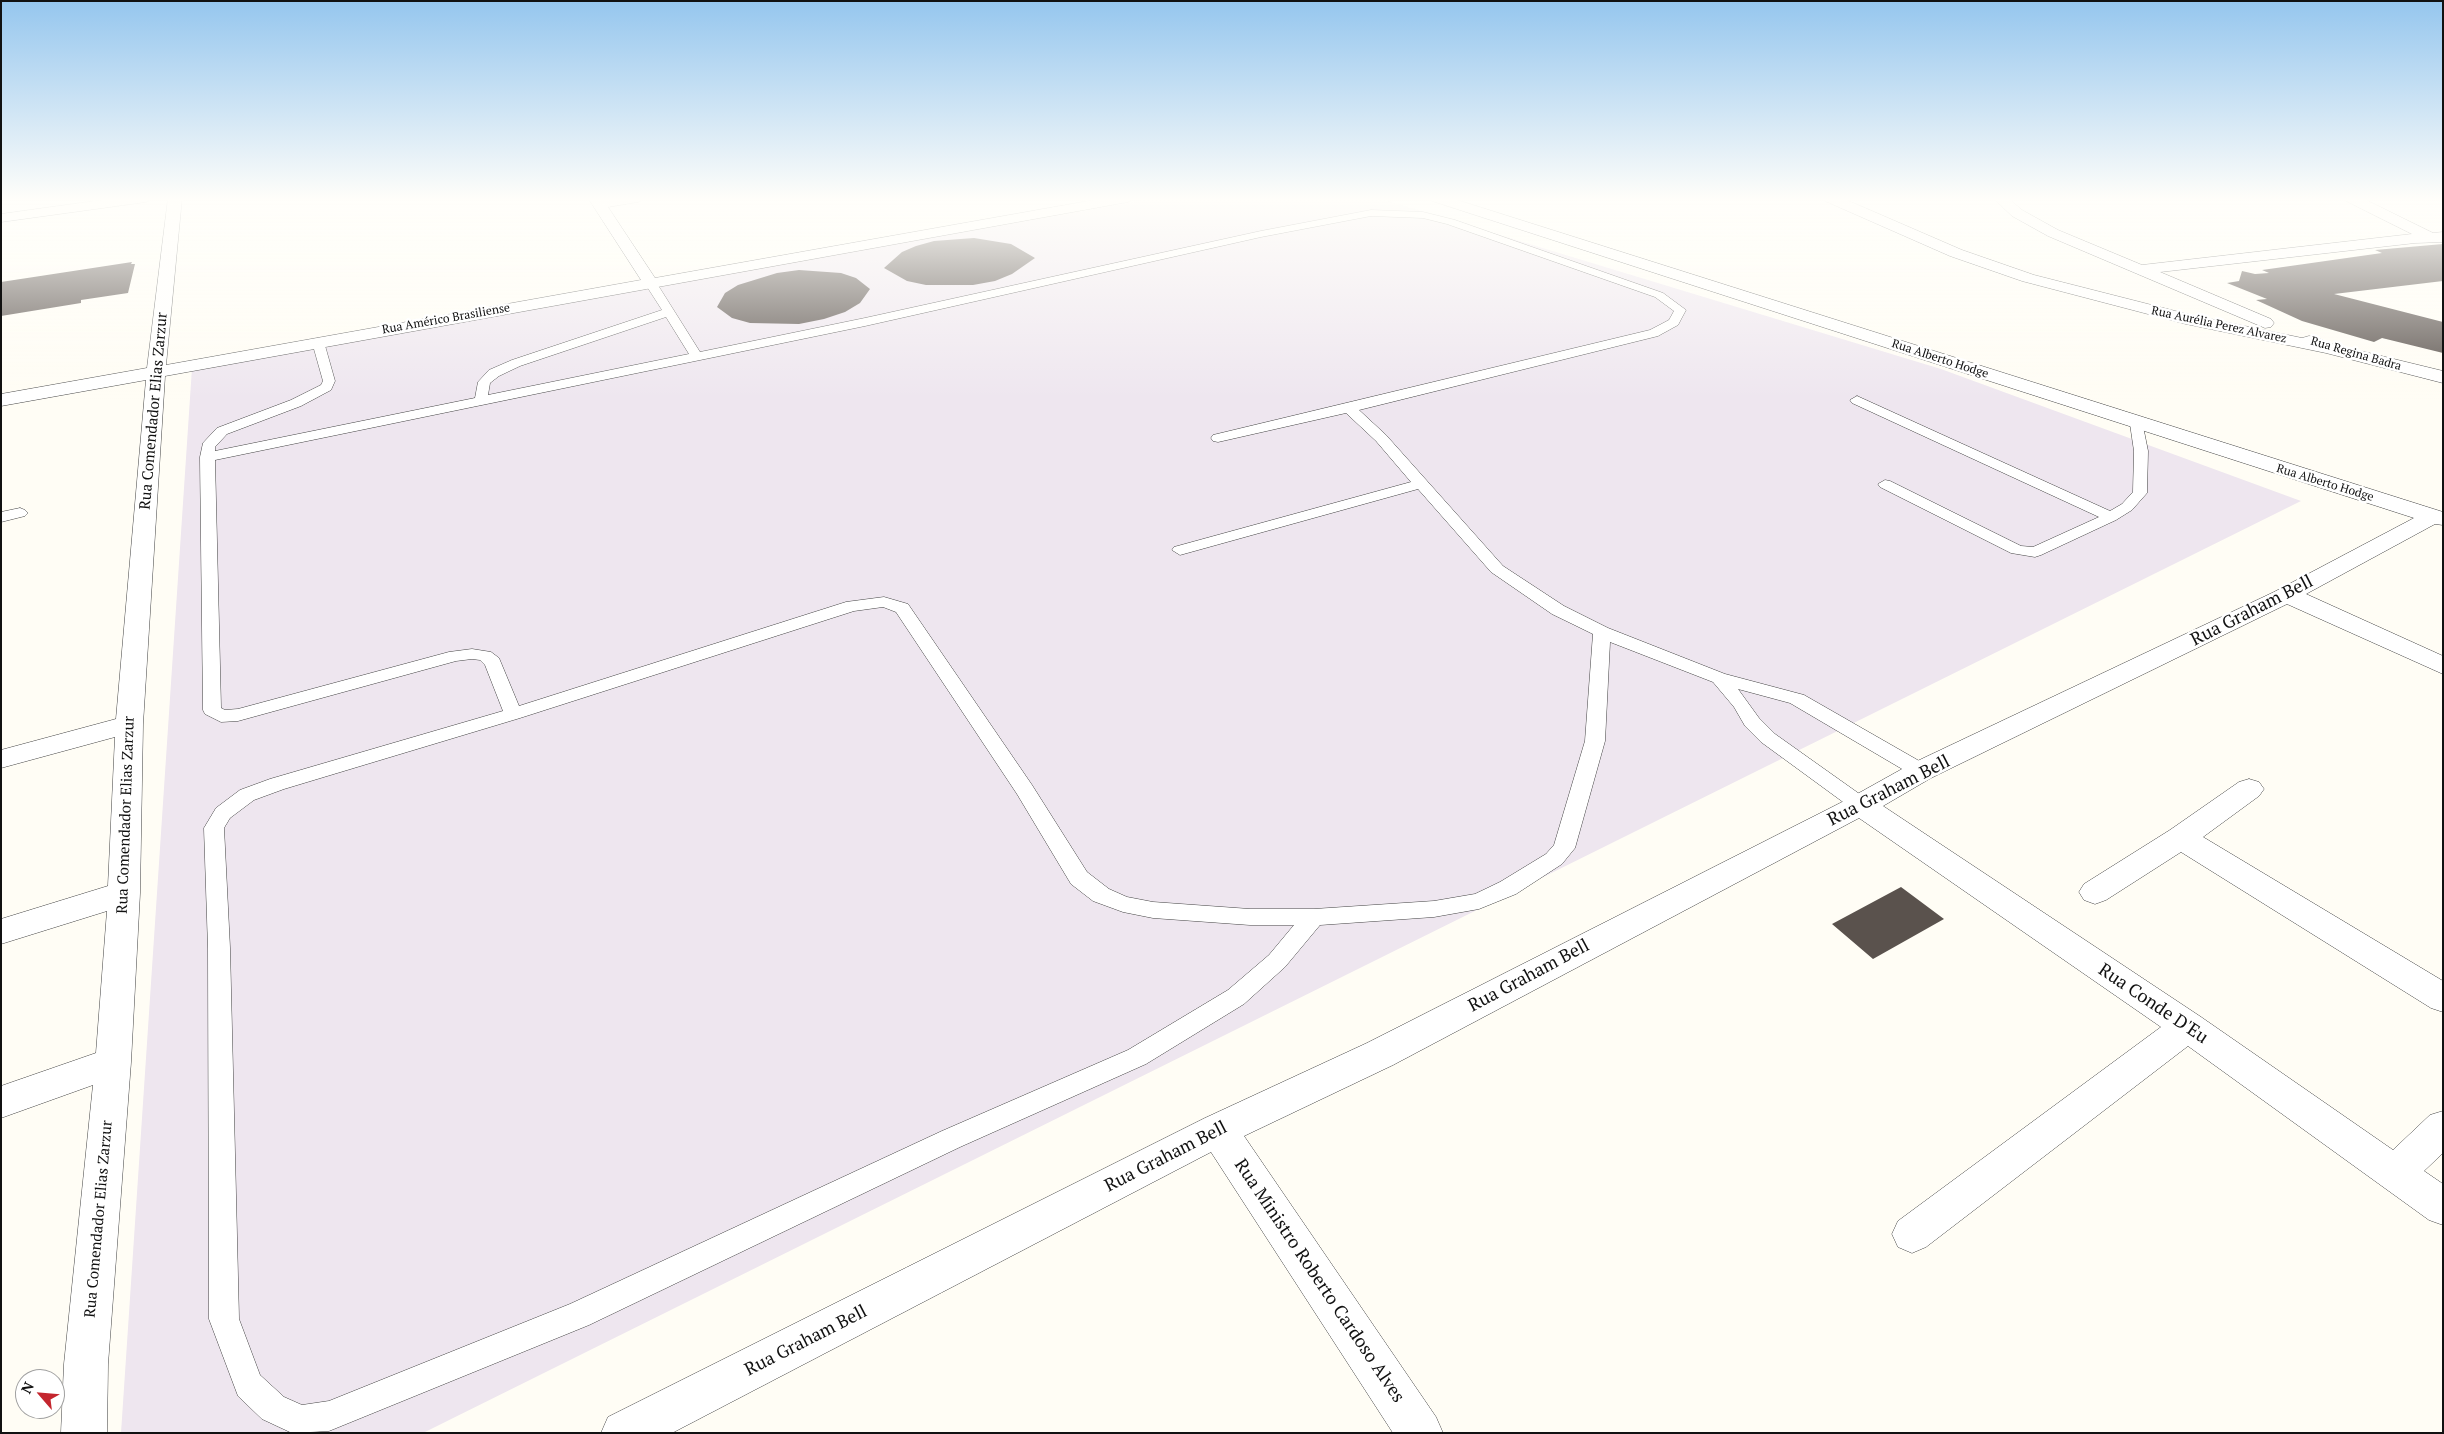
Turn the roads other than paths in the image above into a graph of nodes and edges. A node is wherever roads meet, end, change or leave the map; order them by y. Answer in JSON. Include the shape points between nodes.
{"nodes":[{"id":1,"x":168,"y":265,"type":"edge"},
{"id":2,"x":639,"y":265,"type":"edge"},
{"id":3,"x":746,"y":265,"type":"edge"},
{"id":4,"x":1122,"y":265,"type":"edge"},
{"id":5,"x":1572,"y":265,"type":"edge"},
{"id":6,"x":1644,"y":265,"type":"edge"},
{"id":7,"x":1990,"y":265,"type":"edge"},
{"id":8,"x":2125,"y":265,"type":"edge"},
{"id":9,"x":2186,"y":265,"type":"edge"},
{"id":10,"x":2137,"y":270,"type":"junction"},
{"id":11,"x":650,"y":282,"type":"junction"},
{"id":12,"x":669,"y":312,"type":"junction"},
{"id":13,"x":318,"y":342,"type":"junction"},
{"id":14,"x":2326,"y":348,"type":"junction"},
{"id":15,"x":696,"y":355,"type":"junction"},
{"id":16,"x":156,"y":371,"type":"junction"},
{"id":17,"x":2443,"y":377,"type":"edge"},
{"id":18,"x":1,"y":400,"type":"edge"},
{"id":19,"x":481,"y":400,"type":"junction"},
{"id":20,"x":1857,"y":400,"type":"dead end"},
{"id":21,"x":1348,"y":408,"type":"junction"},
{"id":22,"x":2137,"y":424,"type":"junction"},
{"id":23,"x":1218,"y":438,"type":"dead end"},
{"id":24,"x":207,"y":457,"type":"junction"},
{"id":25,"x":1421,"y":484,"type":"junction"},
{"id":26,"x":1885,"y":484,"type":"dead end"},
{"id":27,"x":20,"y":513,"type":"dead end"},
{"id":28,"x":1,"y":517,"type":"edge"},
{"id":29,"x":2111,"y":517,"type":"junction"},
{"id":30,"x":2438,"y":518,"type":"edge"},
{"id":31,"x":1180,"y":550,"type":"dead end"},
{"id":32,"x":2287,"y":594,"type":"junction"},
{"id":33,"x":1602,"y":632,"type":"junction"},
{"id":34,"x":2443,"y":666,"type":"edge"},
{"id":35,"x":1719,"y":678,"type":"junction"},
{"id":36,"x":513,"y":714,"type":"junction"},
{"id":37,"x":129,"y":724,"type":"junction"},
{"id":38,"x":1,"y":759,"type":"edge"},
{"id":39,"x":1921,"y":771,"type":"junction"},
{"id":40,"x":2249,"y":789,"type":"dead end"},
{"id":41,"x":1862,"y":805,"type":"junction"},
{"id":42,"x":2181,"y":838,"type":"junction"},
{"id":43,"x":2095,"y":892,"type":"dead end"},
{"id":44,"x":124,"y":893,"type":"junction"},
{"id":45,"x":1314,"y":917,"type":"junction"},
{"id":46,"x":1,"y":932,"type":"edge"},
{"id":47,"x":2443,"y":998,"type":"edge"},
{"id":48,"x":2188,"y":1027,"type":"junction"},
{"id":49,"x":113,"y":1062,"type":"junction"},
{"id":50,"x":1,"y":1102,"type":"edge"},
{"id":51,"x":2443,"y":1128,"type":"edge"},
{"id":52,"x":1218,"y":1130,"type":"junction"},
{"id":53,"x":2393,"y":1171,"type":"junction"},
{"id":54,"x":2443,"y":1207,"type":"edge"},
{"id":55,"x":1912,"y":1234,"type":"dead end"},
{"id":56,"x":84,"y":1433,"type":"edge"},
{"id":57,"x":624,"y":1433,"type":"edge"},
{"id":58,"x":1420,"y":1433,"type":"edge"}],
"edges":[{"from":1,"to":16,"type":"street","name":"Rua Comendador Elias Zarzur"},
{"from":2,"to":11,"type":"street"},
{"from":3,"to":11,"type":"street","name":"Rua Américo Brasiliense"},
{"from":4,"to":15,"type":"lane","via":[[865,322]]},
{"from":5,"to":21,"type":"lane","via":[[1660,296],[1680,310],[1674,322],[1654,333]]},
{"from":6,"to":22,"type":"street","name":"Rua Alberto Hodge"},
{"from":7,"to":14,"type":"street","name":"Rua Aurélia Perez Alvarez","via":[[2028,278],[2186,319]]},
{"from":8,"to":10,"type":"street","name":"Rua Regina Badra"},
{"from":9,"to":10,"type":"street"},
{"from":10,"to":14,"type":"street","name":"Rua Regina Badra"},
{"from":11,"to":12,"type":"lane"},
{"from":11,"to":13,"type":"street","name":"Rua Américo Brasiliense"},
{"from":12,"to":15,"type":"lane"},
{"from":12,"to":19,"type":"lane","via":[[494,373],[484,382]]},
{"from":13,"to":16,"type":"street","name":"Rua Américo Brasiliense"},
{"from":13,"to":24,"type":"lane","via":[[329,381],[326,386],[296,403],[222,431],[208,446]]},
{"from":14,"to":17,"type":"street","name":"Rua Regina Badra"},
{"from":15,"to":19,"type":"lane"},
{"from":16,"to":18,"type":"street","name":"Rua Américo Brasiliense"},
{"from":16,"to":37,"type":"street","name":"Rua Comendador Elias Zarzur"},
{"from":19,"to":24,"type":"lane"},
{"from":20,"to":29,"type":"lane"},
{"from":21,"to":23,"type":"lane"},
{"from":21,"to":25,"type":"lane","via":[[1381,438]]},
{"from":22,"to":29,"type":"lane","via":[[2141,451],[2140,493]]},
{"from":22,"to":30,"type":"street","name":"Rua Alberto Hodge"},
{"from":24,"to":36,"type":"lane","via":[[212,710],[221,716],[238,715],[454,656],[472,654],[485,656],[493,662]]},
{"from":25,"to":31,"type":"lane"},
{"from":25,"to":33,"type":"lane","via":[[1497,569],[1558,610]]},
{"from":26,"to":29,"type":"lane","via":[[1988,537],[2029,552],[2045,549]]},
{"from":27,"to":28,"type":"lane"},
{"from":30,"to":32,"type":"street","name":"Rua Graham Bell"},
{"from":32,"to":34,"type":"street"},
{"from":32,"to":39,"type":"street","name":"Rua Graham Bell"},
{"from":33,"to":35,"type":"lane"},
{"from":33,"to":45,"type":"lane","via":[[1595,741],[1569,836],[1554,859],[1508,888],[1479,901],[1434,910]]},
{"from":35,"to":39,"type":"lane","via":[[1797,700]]},
{"from":35,"to":41,"type":"lane","via":[[1768,738]]},
{"from":36,"to":45,"type":"lane","via":[[852,606],[870,602],[895,604],[902,608],[1025,790],[1080,878],[1101,895],[1123,904],[1153,910],[1250,917]]},
{"from":36,"to":45,"type":"lane","via":[[247,795],[223,813],[214,828],[219,948],[224,1319],[249,1385],[273,1408],[302,1421],[329,1416],[579,1315],[951,1140],[1137,1057],[1236,997],[1277,961]]},
{"from":37,"to":38,"type":"street"},
{"from":37,"to":44,"type":"street","name":"Rua Comendador Elias Zarzur"},
{"from":39,"to":41,"type":"street","name":"Rua Graham Bell"},
{"from":40,"to":42,"type":"street"},
{"from":41,"to":48,"type":"street","name":"Rua Conde D'Eu"},
{"from":41,"to":52,"type":"street","name":"Rua Graham Bell","via":[[1380,1054]]},
{"from":42,"to":43,"type":"street"},
{"from":42,"to":47,"type":"street"},
{"from":44,"to":46,"type":"street"},
{"from":44,"to":49,"type":"street","name":"Rua Comendador Elias Zarzur"},
{"from":48,"to":53,"type":"street","name":"Rua Conde D'Eu"},
{"from":48,"to":55,"type":"street"},
{"from":49,"to":50,"type":"street"},
{"from":49,"to":56,"type":"street","name":"Rua Comendador Elias Zarzur","via":[[86,1364]]},
{"from":51,"to":53,"type":"street","via":[[2410,1160]]},
{"from":52,"to":57,"type":"street","name":"Rua Graham Bell"},
{"from":52,"to":58,"type":"street","name":"Rua Ministro Roberto Cardoso Alves"},
{"from":53,"to":54,"type":"street","name":"Rua Conde D'Eu"}]}
